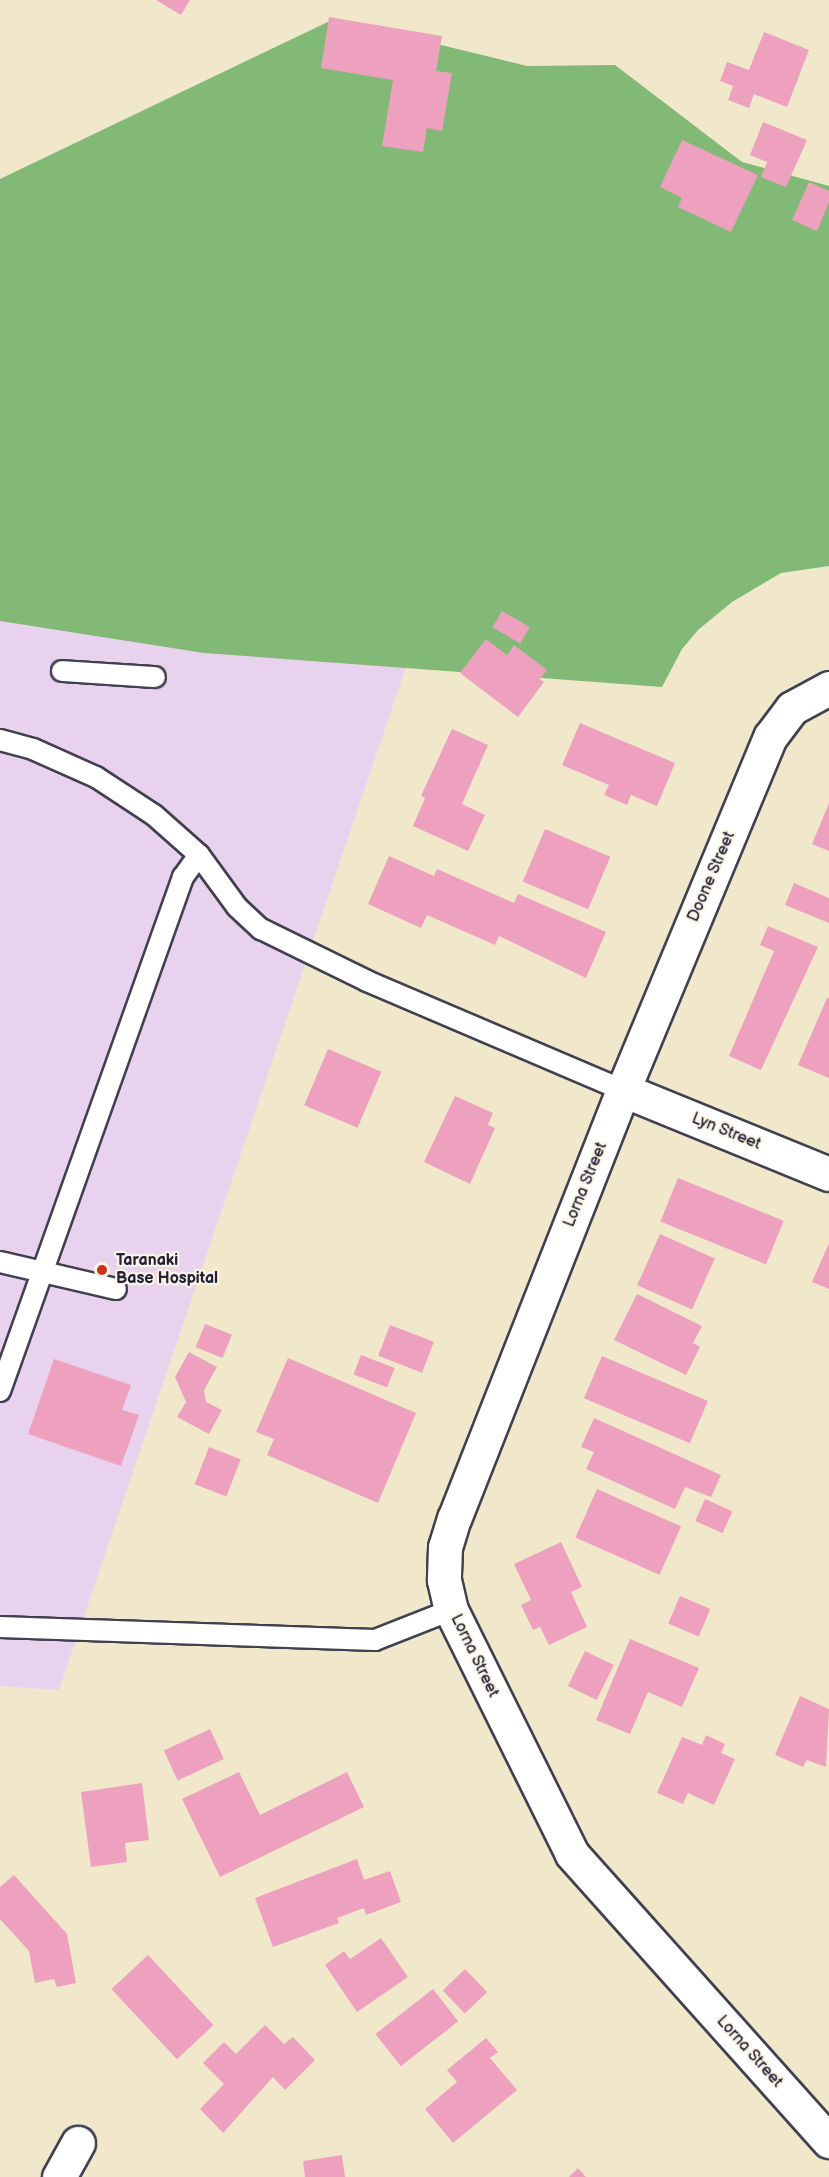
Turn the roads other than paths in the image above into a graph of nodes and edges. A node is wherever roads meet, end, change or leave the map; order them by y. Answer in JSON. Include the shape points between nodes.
{"nodes":[{"id":1,"x":62,"y":671,"type":"dead end"},
{"id":2,"x":155,"y":677,"type":"dead end"},
{"id":3,"x":829,"y":687,"type":"edge"},
{"id":4,"x":0,"y":740,"type":"edge"},
{"id":5,"x":199,"y":855,"type":"junction"},
{"id":6,"x":623,"y":1090,"type":"junction"},
{"id":7,"x":829,"y":1174,"type":"edge"},
{"id":8,"x":0,"y":1262,"type":"edge"},
{"id":9,"x":42,"y":1272,"type":"junction"},
{"id":10,"x":116,"y":1289,"type":"dead end"},
{"id":11,"x":0,"y":1391,"type":"edge"},
{"id":12,"x":452,"y":1611,"type":"junction"},
{"id":13,"x":0,"y":1627,"type":"edge"},
{"id":14,"x":829,"y":2142,"type":"edge"},
{"id":15,"x":78,"y":2143,"type":"dead end"},
{"id":16,"x":59,"y":2177,"type":"edge"}],
"edges":[{"from":1,"to":2,"type":"lane"},
{"from":3,"to":6,"type":"street","name":"Doone Street","via":[[792,708],[770,737]]},
{"from":4,"to":5,"type":"lane","via":[[33,749],[96,777],[154,815]]},
{"from":5,"to":6,"type":"lane","via":[[243,914],[261,929],[367,981]]},
{"from":5,"to":9,"type":"lane","via":[[183,877]]},
{"from":6,"to":7,"type":"street","name":"Lyn Street"},
{"from":6,"to":12,"type":"street","name":"Lorna Street","via":[[454,1518],[446,1547],[444,1580]]},
{"from":8,"to":9,"type":"lane"},
{"from":9,"to":10,"type":"lane"},
{"from":9,"to":11,"type":"lane"},
{"from":12,"to":13,"type":"lane","via":[[375,1640]]},
{"from":12,"to":14,"type":"street","name":"Lorna Street","via":[[572,1854]]},
{"from":15,"to":16,"type":"street"}]}
